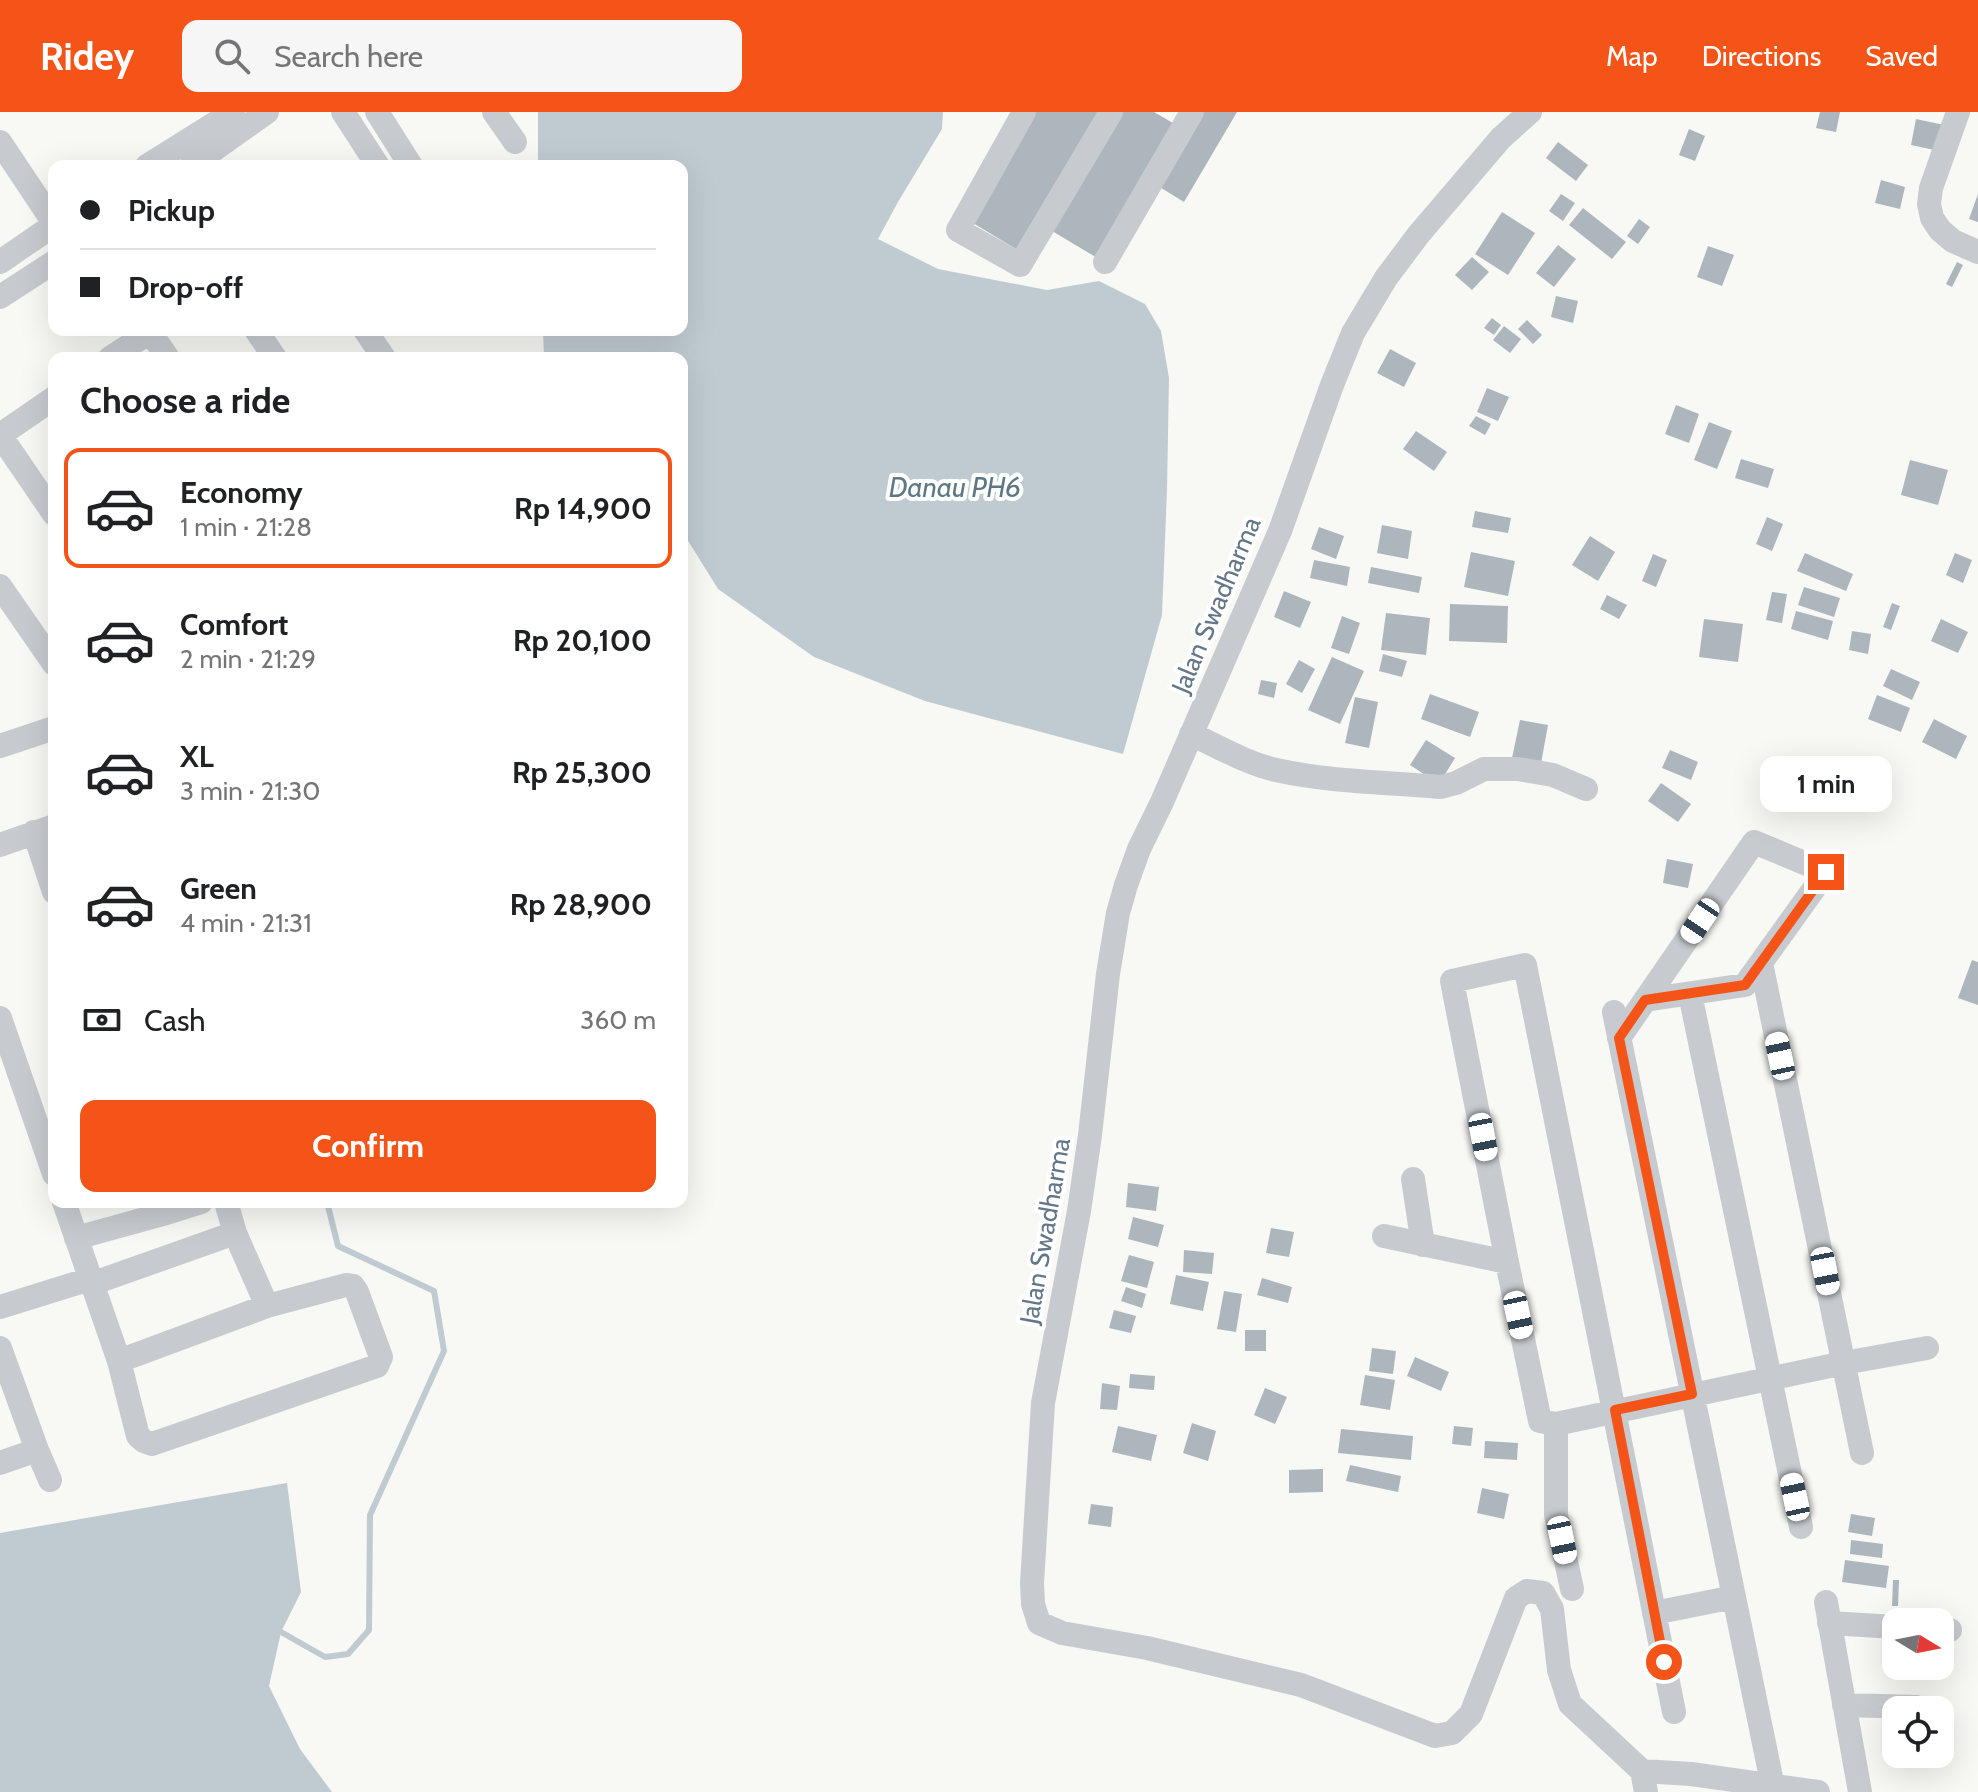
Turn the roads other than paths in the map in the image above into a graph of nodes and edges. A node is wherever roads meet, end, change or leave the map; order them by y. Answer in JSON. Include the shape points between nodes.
{"nodes":[{"id":1,"x":233,"y":112,"type":"edge"},
{"id":2,"x":267,"y":112,"type":"edge"},
{"id":3,"x":343,"y":112,"type":"edge"},
{"id":4,"x":377,"y":112,"type":"edge"},
{"id":5,"x":494,"y":112,"type":"edge"},
{"id":6,"x":1024,"y":112,"type":"edge"},
{"id":7,"x":1111,"y":112,"type":"edge"},
{"id":8,"x":1192,"y":112,"type":"edge"},
{"id":9,"x":1530,"y":112,"type":"edge"},
{"id":10,"x":1958,"y":112,"type":"edge"},
{"id":11,"x":0,"y":142,"type":"edge"},
{"id":12,"x":515,"y":142,"type":"dead end"},
{"id":13,"x":157,"y":160,"type":"edge"},
{"id":14,"x":199,"y":160,"type":"edge"},
{"id":15,"x":374,"y":160,"type":"edge"},
{"id":16,"x":407,"y":160,"type":"edge"},
{"id":17,"x":48,"y":215,"type":"edge"},
{"id":18,"x":48,"y":228,"type":"edge"},
{"id":19,"x":1978,"y":252,"type":"edge"},
{"id":20,"x":0,"y":262,"type":"edge"},
{"id":21,"x":1105,"y":262,"type":"dead end"},
{"id":22,"x":48,"y":266,"type":"edge"},
{"id":23,"x":0,"y":297,"type":"edge"},
{"id":24,"x":139,"y":336,"type":"edge"},
{"id":25,"x":119,"y":344,"type":"edge"},
{"id":26,"x":48,"y":402,"type":"edge"},
{"id":27,"x":0,"y":435,"type":"edge"},
{"id":28,"x":48,"y":505,"type":"edge"},
{"id":29,"x":0,"y":586,"type":"edge"},
{"id":30,"x":48,"y":655,"type":"edge"},
{"id":31,"x":48,"y":730,"type":"edge"},
{"id":32,"x":1191,"y":734,"type":"junction"},
{"id":33,"x":1,"y":743,"type":"edge"},
{"id":34,"x":1586,"y":789,"type":"dead end"},
{"id":35,"x":44,"y":829,"type":"edge"},
{"id":36,"x":0,"y":845,"type":"edge"},
{"id":37,"x":48,"y":854,"type":"edge"},
{"id":38,"x":1761,"y":963,"type":"junction"},
{"id":39,"x":1690,"y":994,"type":"junction"},
{"id":40,"x":1645,"y":1000,"type":"junction"},
{"id":41,"x":1614,"y":1012,"type":"dead end"},
{"id":42,"x":0,"y":1018,"type":"edge"},
{"id":43,"x":1619,"y":1038,"type":"junction"},
{"id":44,"x":48,"y":1157,"type":"edge"},
{"id":45,"x":1413,"y":1179,"type":"dead end"},
{"id":46,"x":66,"y":1208,"type":"edge"},
{"id":47,"x":161,"y":1208,"type":"edge"},
{"id":48,"x":228,"y":1208,"type":"edge"},
{"id":49,"x":235,"y":1233,"type":"junction"},
{"id":50,"x":1384,"y":1236,"type":"dead end"},
{"id":51,"x":76,"y":1238,"type":"junction"},
{"id":52,"x":1423,"y":1245,"type":"junction"},
{"id":53,"x":1507,"y":1262,"type":"junction"},
{"id":54,"x":90,"y":1281,"type":"junction"},
{"id":55,"x":267,"y":1306,"type":"junction"},
{"id":56,"x":0,"y":1307,"type":"edge"},
{"id":57,"x":0,"y":1348,"type":"edge"},
{"id":58,"x":1927,"y":1348,"type":"dead end"},
{"id":59,"x":119,"y":1361,"type":"junction"},
{"id":60,"x":1844,"y":1363,"type":"junction"},
{"id":61,"x":1769,"y":1379,"type":"junction"},
{"id":62,"x":1692,"y":1394,"type":"junction"},
{"id":63,"x":1615,"y":1410,"type":"junction"},
{"id":64,"x":1556,"y":1424,"type":"junction"},
{"id":65,"x":37,"y":1450,"type":"junction"},
{"id":66,"x":1862,"y":1453,"type":"dead end"},
{"id":67,"x":0,"y":1463,"type":"edge"},
{"id":68,"x":50,"y":1480,"type":"dead end"},
{"id":69,"x":1801,"y":1527,"type":"dead end"},
{"id":70,"x":1572,"y":1589,"type":"dead end"},
{"id":71,"x":1734,"y":1597,"type":"junction"},
{"id":72,"x":1654,"y":1613,"type":"junction"},
{"id":73,"x":1882,"y":1624,"type":"edge"},
{"id":74,"x":1844,"y":1705,"type":"junction"},
{"id":75,"x":1882,"y":1706,"type":"edge"},
{"id":76,"x":1674,"y":1712,"type":"dead end"},
{"id":77,"x":1644,"y":1781,"type":"edge"},
{"id":78,"x":1693,"y":1783,"type":"edge"},
{"id":79,"x":1773,"y":1789,"type":"edge"},
{"id":80,"x":1818,"y":1792,"type":"edge"},
{"id":81,"x":1860,"y":1792,"type":"edge"}],
"edges":[{"from":1,"to":13,"type":"street"},
{"from":2,"to":14,"type":"street"},
{"from":3,"to":15,"type":"street"},
{"from":4,"to":16,"type":"street"},
{"from":5,"to":12,"type":"street"},
{"from":6,"to":7,"type":"street","via":[[958,230],[1020,265]]},
{"from":8,"to":21,"type":"street"},
{"from":9,"to":32,"type":"street","name":"Jalan Swadharma","via":[[1419,234],[1353,333],[1280,531]]},
{"from":10,"to":19,"type":"street","via":[[1929,204],[1940,230]]},
{"from":11,"to":17,"type":"street"},
{"from":18,"to":20,"type":"street"},
{"from":22,"to":23,"type":"street"},
{"from":24,"to":25,"type":"street"},
{"from":26,"to":27,"type":"street"},
{"from":27,"to":28,"type":"street"},
{"from":29,"to":30,"type":"street"},
{"from":31,"to":33,"type":"street"},
{"from":32,"to":34,"type":"street","via":[[1275,770],[1328,779],[1441,787],[1484,769],[1518,769],[1553,775]]},
{"from":32,"to":77,"type":"street","name":"Jalan Swadharma","via":[[1139,849],[1118,913],[1079,1211],[1043,1403],[1032,1583],[1039,1623],[1062,1633],[1301,1685],[1435,1736],[1452,1733],[1471,1714],[1516,1598],[1527,1591],[1543,1593],[1552,1609],[1559,1670],[1570,1704]]},
{"from":35,"to":36,"type":"street"},
{"from":35,"to":37,"type":"street"},
{"from":38,"to":39,"type":"street","via":[[1745,985]]},
{"from":38,"to":40,"type":"street","via":[[1826,872],[1754,842]]},
{"from":38,"to":60,"type":"street"},
{"from":39,"to":40,"type":"street"},
{"from":39,"to":61,"type":"street"},
{"from":40,"to":43,"type":"street"},
{"from":41,"to":43,"type":"street"},
{"from":42,"to":44,"type":"street"},
{"from":43,"to":62,"type":"street"},
{"from":45,"to":52,"type":"street"},
{"from":46,"to":51,"type":"street"},
{"from":47,"to":51,"type":"street"},
{"from":48,"to":49,"type":"street"},
{"from":49,"to":54,"type":"street"},
{"from":49,"to":55,"type":"street"},
{"from":50,"to":52,"type":"street"},
{"from":51,"to":54,"type":"street"},
{"from":52,"to":53,"type":"street"},
{"from":53,"to":63,"type":"street","via":[[1452,981],[1525,965]]},
{"from":53,"to":64,"type":"street","via":[[1540,1421]]},
{"from":54,"to":56,"type":"street"},
{"from":54,"to":59,"type":"street"},
{"from":55,"to":59,"type":"street"},
{"from":55,"to":59,"type":"street","via":[[353,1286],[380,1362],[152,1444],[138,1436]]},
{"from":57,"to":65,"type":"street"},
{"from":58,"to":60,"type":"street"},
{"from":60,"to":61,"type":"street"},
{"from":60,"to":66,"type":"street"},
{"from":61,"to":62,"type":"street"},
{"from":61,"to":69,"type":"street"},
{"from":62,"to":63,"type":"street"},
{"from":62,"to":71,"type":"street"},
{"from":63,"to":64,"type":"street"},
{"from":63,"to":72,"type":"street"},
{"from":64,"to":70,"type":"street","via":[[1556,1515]]},
{"from":65,"to":67,"type":"street"},
{"from":65,"to":68,"type":"street"},
{"from":71,"to":72,"type":"street"},
{"from":71,"to":79,"type":"street"},
{"from":72,"to":76,"type":"street"},
{"from":73,"to":74,"type":"street","via":[[1828,1613]]},
{"from":74,"to":75,"type":"street"},
{"from":74,"to":81,"type":"street"},
{"from":77,"to":78,"type":"street"},
{"from":78,"to":79,"type":"street"},
{"from":79,"to":80,"type":"street"}]}
